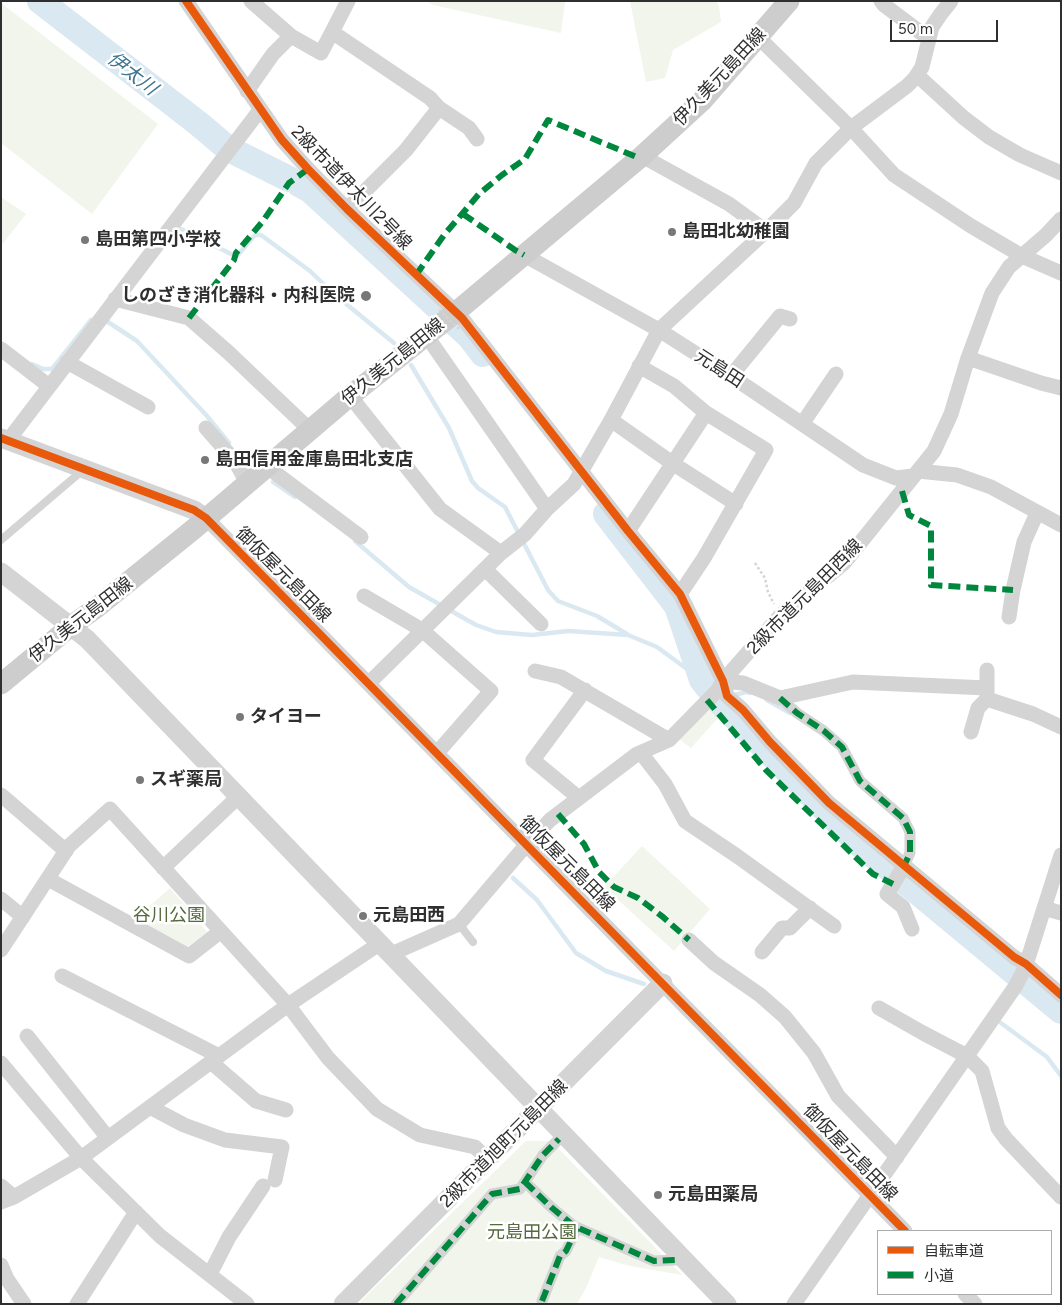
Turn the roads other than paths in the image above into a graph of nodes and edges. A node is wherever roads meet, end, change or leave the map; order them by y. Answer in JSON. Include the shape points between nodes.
{"nodes":[{"id":1,"x":186,"y":1,"type":"edge"},
{"id":2,"x":251,"y":1,"type":"edge"},
{"id":3,"x":348,"y":1,"type":"edge"},
{"id":4,"x":789,"y":1,"type":"edge"},
{"id":5,"x":880,"y":1,"type":"edge"},
{"id":6,"x":951,"y":1,"type":"edge"},
{"id":7,"x":332,"y":32,"type":"junction"},
{"id":8,"x":291,"y":36,"type":"junction"},
{"id":9,"x":758,"y":38,"type":"junction"},
{"id":10,"x":928,"y":38,"type":"junction"},
{"id":11,"x":917,"y":75,"type":"junction"},
{"id":12,"x":247,"y":91,"type":"junction"},
{"id":13,"x":439,"y":108,"type":"junction"},
{"id":14,"x":260,"y":110,"type":"junction"},
{"id":15,"x":851,"y":128,"type":"junction"},
{"id":16,"x":477,"y":139,"type":"dead end"},
{"id":17,"x":642,"y":156,"type":"junction"},
{"id":18,"x":1061,"y":173,"type":"edge"},
{"id":19,"x":348,"y":209,"type":"junction"},
{"id":20,"x":1061,"y":219,"type":"edge"},
{"id":21,"x":766,"y":231,"type":"junction"},
{"id":22,"x":524,"y":255,"type":"junction"},
{"id":23,"x":1022,"y":256,"type":"junction"},
{"id":24,"x":1061,"y":273,"type":"edge"},
{"id":25,"x":115,"y":299,"type":"junction"},
{"id":26,"x":450,"y":318,"type":"junction"},
{"id":27,"x":790,"y":319,"type":"dead end"},
{"id":28,"x":659,"y":330,"type":"junction"},
{"id":29,"x":426,"y":335,"type":"junction"},
{"id":30,"x":1,"y":349,"type":"edge"},
{"id":31,"x":968,"y":358,"type":"junction"},
{"id":32,"x":67,"y":362,"type":"junction"},
{"id":33,"x":639,"y":366,"type":"junction"},
{"id":34,"x":836,"y":374,"type":"dead end"},
{"id":35,"x":731,"y":376,"type":"junction"},
{"id":36,"x":49,"y":386,"type":"junction"},
{"id":37,"x":1061,"y":388,"type":"edge"},
{"id":38,"x":350,"y":396,"type":"junction"},
{"id":39,"x":148,"y":407,"type":"dead end"},
{"id":40,"x":706,"y":413,"type":"junction"},
{"id":41,"x":611,"y":420,"type":"junction"},
{"id":42,"x":802,"y":424,"type":"junction"},
{"id":43,"x":206,"y":428,"type":"dead end"},
{"id":44,"x":310,"y":430,"type":"junction"},
{"id":45,"x":4,"y":440,"type":"edge"},
{"id":46,"x":672,"y":463,"type":"junction"},
{"id":47,"x":266,"y":466,"type":"junction"},
{"id":48,"x":82,"y":470,"type":"junction"},
{"id":49,"x":916,"y":473,"type":"junction"},
{"id":50,"x":578,"y":477,"type":"junction"},
{"id":51,"x":247,"y":483,"type":"junction"},
{"id":52,"x":736,"y":504,"type":"junction"},
{"id":53,"x":547,"y":508,"type":"junction"},
{"id":54,"x":1036,"y":512,"type":"junction"},
{"id":55,"x":206,"y":518,"type":"junction"},
{"id":56,"x":1061,"y":524,"type":"edge"},
{"id":57,"x":628,"y":531,"type":"junction"},
{"id":58,"x":361,"y":537,"type":"dead end"},
{"id":59,"x":1,"y":540,"type":"edge"},
{"id":60,"x":501,"y":553,"type":"junction"},
{"id":61,"x":485,"y":569,"type":"junction"},
{"id":62,"x":1,"y":572,"type":"edge"},
{"id":63,"x":680,"y":594,"type":"junction"},
{"id":64,"x":364,"y":596,"type":"dead end"},
{"id":65,"x":1009,"y":617,"type":"dead end"},
{"id":66,"x":541,"y":624,"type":"dead end"},
{"id":67,"x":71,"y":626,"type":"junction"},
{"id":68,"x":422,"y":630,"type":"junction"},
{"id":69,"x":987,"y":670,"type":"dead end"},
{"id":70,"x":535,"y":671,"type":"dead end"},
{"id":71,"x":723,"y":681,"type":"junction"},
{"id":72,"x":369,"y":683,"type":"junction"},
{"id":73,"x":1,"y":684,"type":"edge"},
{"id":74,"x":586,"y":690,"type":"junction"},
{"id":75,"x":987,"y":694,"type":"junction"},
{"id":76,"x":780,"y":698,"type":"junction"},
{"id":77,"x":1061,"y":727,"type":"edge"},
{"id":78,"x":971,"y":732,"type":"dead end"},
{"id":79,"x":669,"y":740,"type":"junction"},
{"id":80,"x":437,"y":753,"type":"junction"},
{"id":81,"x":641,"y":753,"type":"junction"},
{"id":82,"x":1,"y":795,"type":"edge"},
{"id":83,"x":238,"y":797,"type":"junction"},
{"id":84,"x":579,"y":798,"type":"junction"},
{"id":85,"x":526,"y":845,"type":"junction"},
{"id":86,"x":66,"y":851,"type":"junction"},
{"id":87,"x":1061,"y":855,"type":"edge"},
{"id":88,"x":904,"y":866,"type":"junction"},
{"id":89,"x":163,"y":868,"type":"junction"},
{"id":90,"x":48,"y":879,"type":"junction"},
{"id":91,"x":1,"y":899,"type":"edge"},
{"id":92,"x":810,"y":908,"type":"junction"},
{"id":93,"x":1044,"y":908,"type":"junction"},
{"id":94,"x":1061,"y":913,"type":"edge"},
{"id":95,"x":22,"y":917,"type":"junction"},
{"id":96,"x":459,"y":924,"type":"junction"},
{"id":97,"x":834,"y":926,"type":"dead end"},
{"id":98,"x":912,"y":929,"type":"dead end"},
{"id":99,"x":221,"y":931,"type":"junction"},
{"id":100,"x":688,"y":940,"type":"dead end"},
{"id":101,"x":473,"y":942,"type":"dead end"},
{"id":102,"x":384,"y":949,"type":"junction"},
{"id":103,"x":1,"y":950,"type":"edge"},
{"id":104,"x":762,"y":952,"type":"dead end"},
{"id":105,"x":1026,"y":966,"type":"junction"},
{"id":106,"x":62,"y":976,"type":"dead end"},
{"id":107,"x":663,"y":983,"type":"junction"},
{"id":108,"x":1061,"y":995,"type":"edge"},
{"id":109,"x":288,"y":1005,"type":"junction"},
{"id":110,"x":879,"y":1008,"type":"dead end"},
{"id":111,"x":27,"y":1036,"type":"dead end"},
{"id":112,"x":967,"y":1056,"type":"junction"},
{"id":113,"x":215,"y":1059,"type":"junction"},
{"id":114,"x":4,"y":1070,"type":"edge"},
{"id":115,"x":150,"y":1107,"type":"junction"},
{"id":116,"x":286,"y":1110,"type":"dead end"},
{"id":117,"x":539,"y":1110,"type":"junction"},
{"id":118,"x":108,"y":1138,"type":"junction"},
{"id":119,"x":559,"y":1139,"type":"dead end"},
{"id":120,"x":897,"y":1157,"type":"junction"},
{"id":121,"x":81,"y":1158,"type":"junction"},
{"id":122,"x":488,"y":1160,"type":"junction"},
{"id":123,"x":524,"y":1182,"type":"junction"},
{"id":124,"x":1,"y":1186,"type":"edge"},
{"id":125,"x":870,"y":1195,"type":"junction"},
{"id":126,"x":1061,"y":1197,"type":"edge"},
{"id":127,"x":8,"y":1199,"type":"edge"},
{"id":128,"x":136,"y":1212,"type":"junction"},
{"id":129,"x":577,"y":1228,"type":"junction"},
{"id":130,"x":904,"y":1230,"type":"edge"},
{"id":131,"x":675,"y":1260,"type":"dead end"},
{"id":132,"x":1,"y":1265,"type":"edge"},
{"id":133,"x":210,"y":1274,"type":"junction"},
{"id":134,"x":966,"y":1295,"type":"edge"},
{"id":135,"x":542,"y":1301,"type":"dead end"},
{"id":136,"x":24,"y":1304,"type":"edge"},
{"id":137,"x":77,"y":1304,"type":"edge"},
{"id":138,"x":247,"y":1304,"type":"edge"},
{"id":139,"x":343,"y":1304,"type":"edge"},
{"id":140,"x":396,"y":1304,"type":"edge"},
{"id":141,"x":727,"y":1304,"type":"edge"},
{"id":142,"x":794,"y":1304,"type":"edge"},
{"id":143,"x":975,"y":1304,"type":"edge"}],
"edges":[{"from":1,"to":12,"type":"street","name":"2級市道伊太川2号線"},
{"from":2,"to":8,"type":"street"},
{"from":3,"to":7,"type":"street"},
{"from":4,"to":9,"type":"main road","name":"伊久美元島田線"},
{"from":5,"to":10,"type":"street"},
{"from":6,"to":10,"type":"street"},
{"from":7,"to":8,"type":"street","via":[[320,54]]},
{"from":7,"to":13,"type":"street","via":[[430,98]]},
{"from":8,"to":12,"type":"street","via":[[273,54]]},
{"from":9,"to":15,"type":"street"},
{"from":9,"to":17,"type":"main road","name":"伊久美元島田線","via":[[702,102]]},
{"from":10,"to":11,"type":"street","via":[[922,67]]},
{"from":11,"to":15,"type":"street"},
{"from":11,"to":18,"type":"street","via":[[989,137]]},
{"from":12,"to":14,"type":"street","name":"2級市道伊太川2号線"},
{"from":13,"to":16,"type":"street","via":[[469,128]]},
{"from":13,"to":19,"type":"street","via":[[406,150]]},
{"from":14,"to":19,"type":"street","name":"2級市道伊太川2号線","via":[[288,147]]},
{"from":14,"to":25,"type":"street"},
{"from":15,"to":21,"type":"street","via":[[816,163],[794,203]]},
{"from":15,"to":23,"type":"street","via":[[894,175]]},
{"from":17,"to":21,"type":"street","via":[[729,204]]},
{"from":17,"to":22,"type":"main road","name":"伊久美元島田線"},
{"from":19,"to":26,"type":"street","name":"2級市道伊太川2号線"},
{"from":20,"to":23,"type":"street","name":"2級市道元島田西線"},
{"from":21,"to":28,"type":"street"},
{"from":22,"to":26,"type":"main road","name":"伊久美元島田線"},
{"from":22,"to":28,"type":"street","name":"元島田"},
{"from":23,"to":24,"type":"street"},
{"from":23,"to":31,"type":"street","name":"2級市道元島田西線","via":[[1009,267],[992,294]]},
{"from":25,"to":32,"type":"street"},
{"from":25,"to":44,"type":"street","via":[[189,318]]},
{"from":26,"to":29,"type":"main road","name":"伊久美元島田線"},
{"from":26,"to":50,"type":"street","name":"2級市道伊太川2号線","via":[[481,341]]},
{"from":27,"to":35,"type":"street","via":[[780,316]]},
{"from":28,"to":33,"type":"street"},
{"from":28,"to":35,"type":"street","name":"元島田"},
{"from":29,"to":38,"type":"main road","name":"伊久美元島田線"},
{"from":29,"to":53,"type":"street"},
{"from":30,"to":36,"type":"street"},
{"from":31,"to":37,"type":"street"},
{"from":31,"to":49,"type":"street","name":"2級市道元島田西線","via":[[951,414],[934,451]]},
{"from":32,"to":36,"type":"street"},
{"from":32,"to":39,"type":"street"},
{"from":33,"to":40,"type":"street","via":[[674,386]]},
{"from":33,"to":41,"type":"street"},
{"from":34,"to":42,"type":"street"},
{"from":35,"to":42,"type":"street","name":"元島田"},
{"from":36,"to":45,"type":"street"},
{"from":38,"to":44,"type":"main road","name":"伊久美元島田線"},
{"from":38,"to":60,"type":"street","via":[[440,508]]},
{"from":40,"to":46,"type":"street"},
{"from":40,"to":52,"type":"street","via":[[766,450]]},
{"from":41,"to":46,"type":"street"},
{"from":41,"to":50,"type":"street"},
{"from":42,"to":49,"type":"street","name":"元島田","via":[[863,465],[896,478]]},
{"from":43,"to":51,"type":"street","via":[[235,461]]},
{"from":44,"to":47,"type":"main road","name":"伊久美元島田線"},
{"from":45,"to":48,"type":"street"},
{"from":46,"to":52,"type":"street"},
{"from":46,"to":57,"type":"street"},
{"from":47,"to":51,"type":"main road","name":"伊久美元島田線"},
{"from":47,"to":58,"type":"street"},
{"from":48,"to":55,"type":"street","via":[[194,510]]},
{"from":48,"to":59,"type":"lane"},
{"from":49,"to":54,"type":"street","name":"元島田","via":[[956,474],[991,487]]},
{"from":49,"to":71,"type":"street","name":"2級市道元島田西線","via":[[844,562],[780,616]]},
{"from":50,"to":53,"type":"street"},
{"from":50,"to":57,"type":"street","name":"2級市道伊太川2号線"},
{"from":51,"to":55,"type":"main road","name":"伊久美元島田線"},
{"from":52,"to":63,"type":"street"},
{"from":53,"to":60,"type":"street","via":[[521,537]]},
{"from":54,"to":56,"type":"street","name":"元島田"},
{"from":54,"to":65,"type":"street","via":[[1024,542]]},
{"from":55,"to":67,"type":"main road","name":"伊久美元島田線"},
{"from":55,"to":72,"type":"street","name":"御仮屋元島田線"},
{"from":57,"to":63,"type":"street","name":"2級市道伊太川2号線"},
{"from":60,"to":61,"type":"street"},
{"from":61,"to":66,"type":"street"},
{"from":61,"to":68,"type":"street"},
{"from":62,"to":67,"type":"street"},
{"from":63,"to":71,"type":"street","name":"2級市道伊太川2号線"},
{"from":64,"to":68,"type":"street"},
{"from":67,"to":73,"type":"main road","name":"伊久美元島田線"},
{"from":67,"to":83,"type":"street"},
{"from":68,"to":72,"type":"street"},
{"from":68,"to":80,"type":"street","via":[[491,691]]},
{"from":69,"to":75,"type":"street"},
{"from":70,"to":74,"type":"street","via":[[561,677]]},
{"from":71,"to":76,"type":"street","via":[[743,683]]},
{"from":71,"to":79,"type":"street","name":"2級市道元島田西線"},
{"from":71,"to":88,"type":"street","name":"2級市道伊太川2号線","via":[[727,696],[829,803]]},
{"from":72,"to":80,"type":"street","name":"御仮屋元島田線"},
{"from":74,"to":79,"type":"street"},
{"from":74,"to":84,"type":"street","via":[[532,760]]},
{"from":75,"to":76,"type":"street","via":[[852,682]]},
{"from":75,"to":77,"type":"street"},
{"from":75,"to":78,"type":"street","via":[[978,708]]},
{"from":76,"to":88,"type":"street","via":[[842,747],[860,781],[903,818],[910,832],[910,853]]},
{"from":79,"to":81,"type":"street","name":"2級市道元島田西線"},
{"from":80,"to":85,"type":"street","name":"御仮屋元島田線"},
{"from":81,"to":84,"type":"street","name":"2級市道元島田西線"},
{"from":81,"to":92,"type":"street","via":[[665,784],[685,821]]},
{"from":82,"to":86,"type":"street"},
{"from":83,"to":89,"type":"street"},
{"from":83,"to":102,"type":"street"},
{"from":84,"to":85,"type":"street","name":"2級市道元島田西線","via":[[550,820]]},
{"from":85,"to":96,"type":"street","name":"2級市道元島田西線"},
{"from":85,"to":107,"type":"street","name":"御仮屋元島田線"},
{"from":86,"to":89,"type":"street","via":[[110,809]]},
{"from":86,"to":90,"type":"street"},
{"from":87,"to":93,"type":"street"},
{"from":88,"to":98,"type":"street","via":[[887,894],[904,907]]},
{"from":88,"to":105,"type":"street","name":"2級市道伊太川2号線"},
{"from":89,"to":99,"type":"street"},
{"from":90,"to":95,"type":"street"},
{"from":90,"to":99,"type":"street","via":[[189,956]]},
{"from":91,"to":95,"type":"street"},
{"from":92,"to":97,"type":"street"},
{"from":92,"to":104,"type":"street","via":[[790,928],[782,928]]},
{"from":93,"to":94,"type":"street"},
{"from":93,"to":105,"type":"street"},
{"from":95,"to":103,"type":"street"},
{"from":96,"to":101,"type":"lane"},
{"from":96,"to":102,"type":"street"},
{"from":99,"to":109,"type":"street"},
{"from":100,"to":120,"type":"street","via":[[785,1017],[814,1053],[838,1096]]},
{"from":102,"to":109,"type":"street"},
{"from":102,"to":117,"type":"street"},
{"from":105,"to":108,"type":"street","name":"2級市道伊太川2号線"},
{"from":105,"to":112,"type":"street"},
{"from":106,"to":113,"type":"street"},
{"from":107,"to":117,"type":"street","name":"2級市道旭町元島田線"},
{"from":107,"to":125,"type":"street","name":"御仮屋元島田線"},
{"from":109,"to":113,"type":"street"},
{"from":109,"to":122,"type":"street","via":[[328,1058],[376,1109],[420,1135],[475,1147]]},
{"from":110,"to":112,"type":"street"},
{"from":111,"to":118,"type":"street"},
{"from":112,"to":120,"type":"street"},
{"from":112,"to":126,"type":"street","via":[[982,1071],[998,1128]]},
{"from":113,"to":115,"type":"street"},
{"from":113,"to":116,"type":"street","via":[[256,1101]]},
{"from":114,"to":121,"type":"street"},
{"from":115,"to":118,"type":"street"},
{"from":115,"to":133,"type":"street","via":[[184,1125],[225,1140],[282,1148],[269,1183],[229,1237]]},
{"from":117,"to":122,"type":"street","name":"2級市道旭町元島田線"},
{"from":117,"to":141,"type":"street"},
{"from":118,"to":121,"type":"street"},
{"from":119,"to":123,"type":"street"},
{"from":120,"to":125,"type":"street"},
{"from":121,"to":127,"type":"street"},
{"from":121,"to":128,"type":"street"},
{"from":122,"to":139,"type":"street","name":"2級市道旭町元島田線"},
{"from":123,"to":129,"type":"street"},
{"from":123,"to":140,"type":"street","via":[[520,1189],[492,1194]]},
{"from":124,"to":127,"type":"street"},
{"from":125,"to":130,"type":"street","name":"御仮屋元島田線"},
{"from":125,"to":142,"type":"street"},
{"from":128,"to":133,"type":"street","via":[[160,1236]]},
{"from":128,"to":137,"type":"street"},
{"from":129,"to":131,"type":"street","via":[[654,1261]]},
{"from":129,"to":135,"type":"street","via":[[566,1251],[560,1256]]},
{"from":132,"to":136,"type":"street"},
{"from":133,"to":138,"type":"street"},
{"from":134,"to":143,"type":"street"}]}
